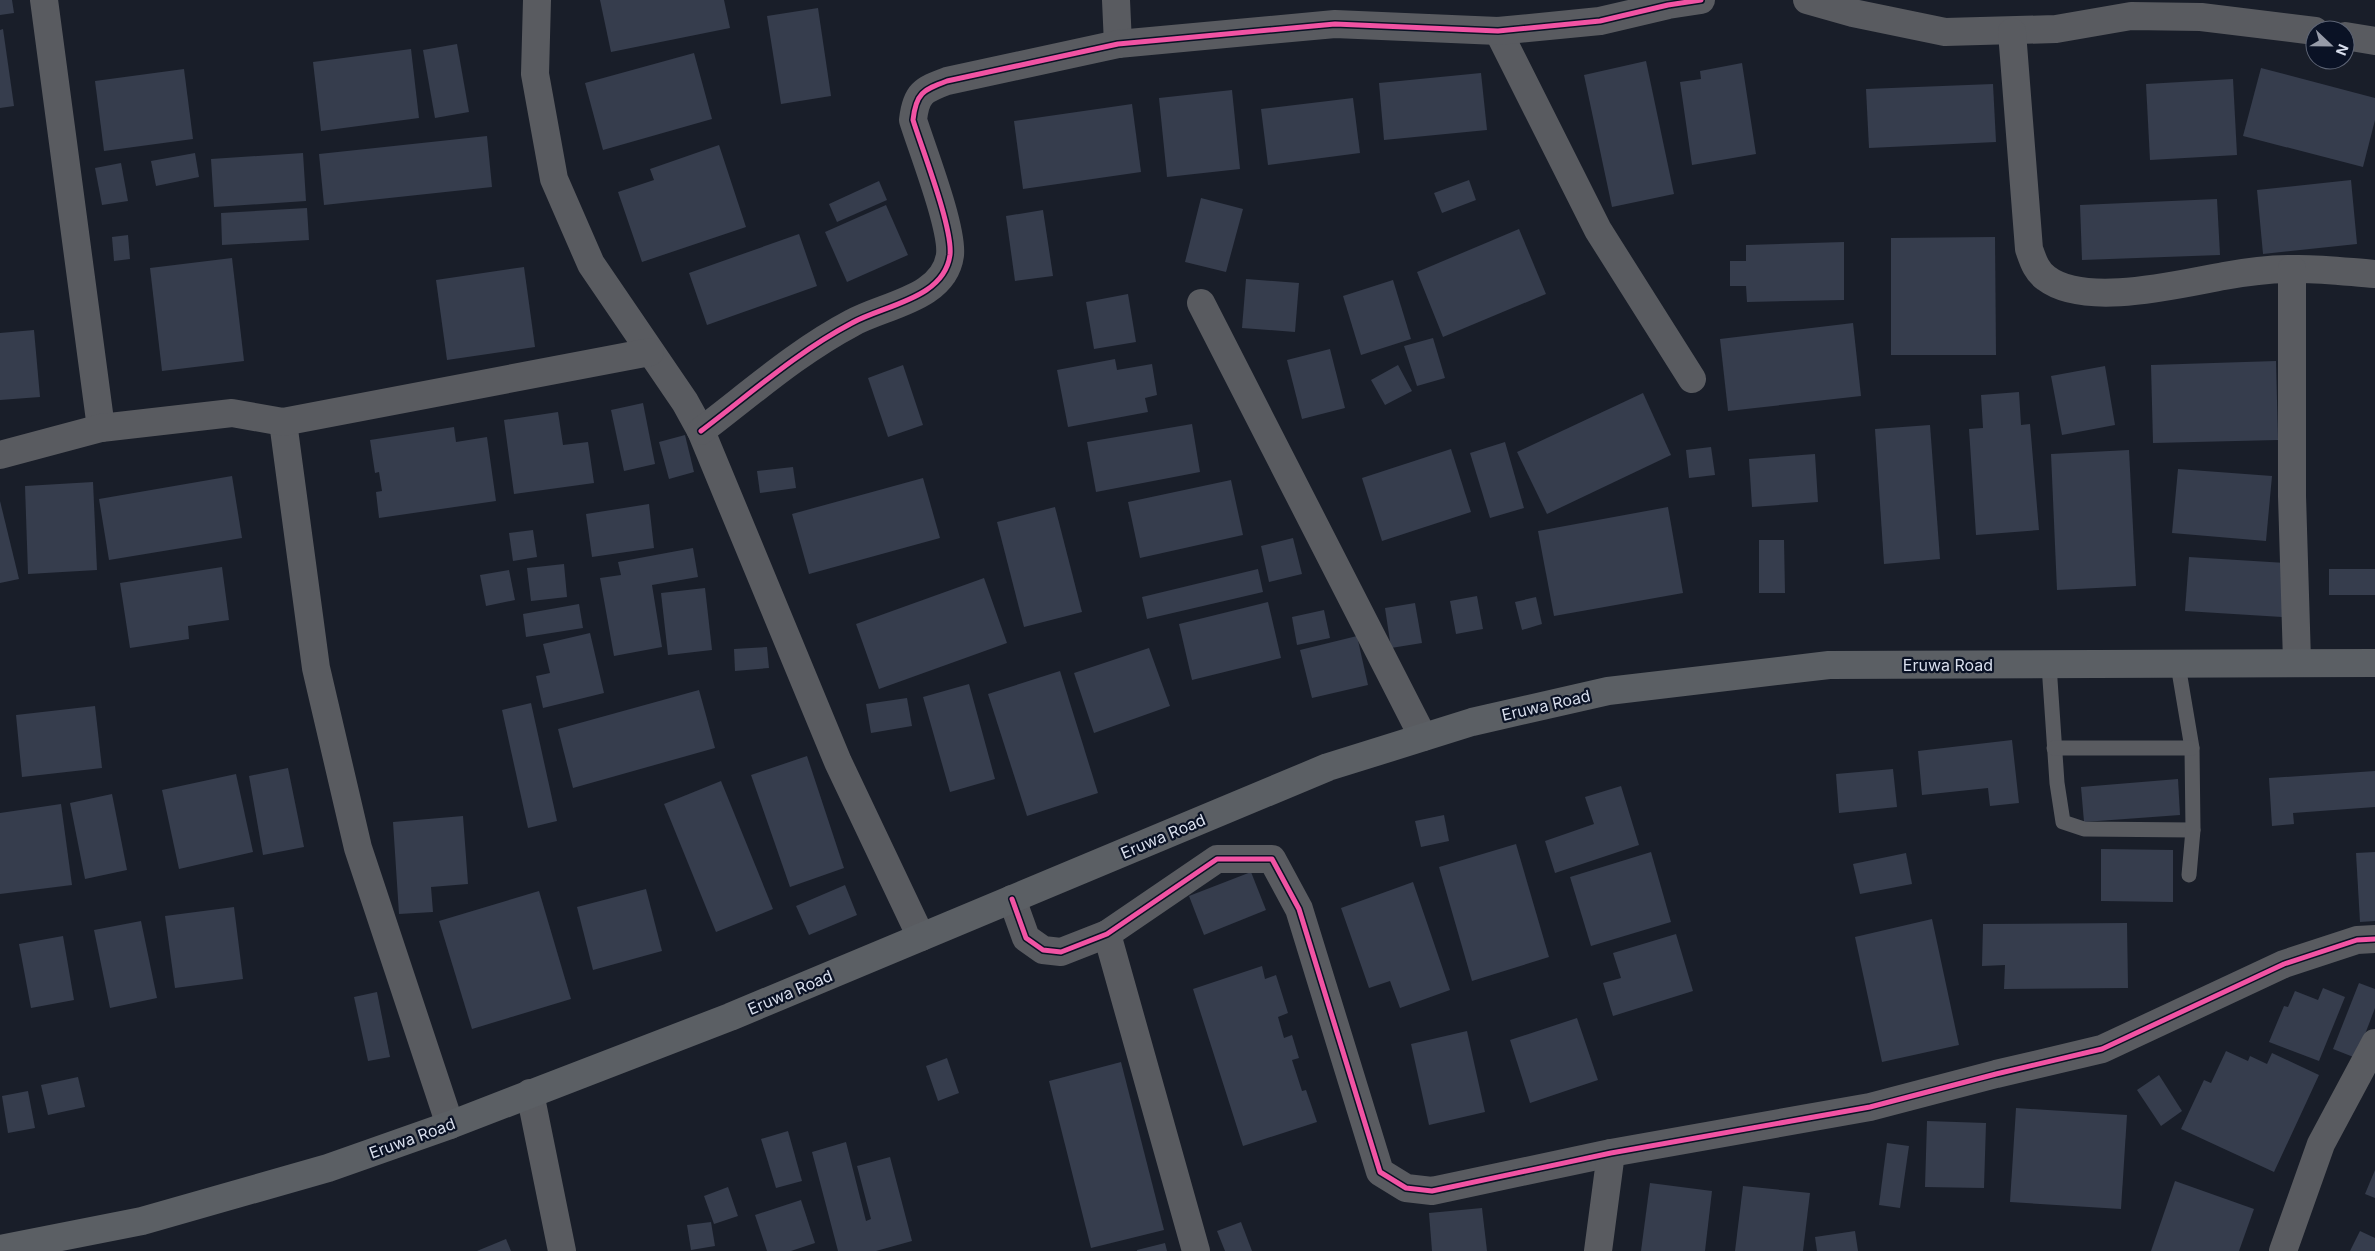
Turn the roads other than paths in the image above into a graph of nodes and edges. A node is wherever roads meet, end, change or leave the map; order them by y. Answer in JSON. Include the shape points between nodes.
{"nodes":[{"id":1,"x":44,"y":0,"type":"edge"},
{"id":2,"x":537,"y":0,"type":"edge"},
{"id":3,"x":1116,"y":0,"type":"edge"},
{"id":4,"x":1701,"y":0,"type":"edge"},
{"id":5,"x":1807,"y":0,"type":"edge"},
{"id":6,"x":2305,"y":30,"type":"edge"},
{"id":7,"x":1498,"y":31,"type":"junction"},
{"id":8,"x":2012,"y":32,"type":"junction"},
{"id":9,"x":2355,"y":38,"type":"edge"},
{"id":10,"x":2375,"y":41,"type":"edge"},
{"id":11,"x":1118,"y":44,"type":"junction"},
{"id":12,"x":2292,"y":269,"type":"junction"},
{"id":13,"x":2375,"y":274,"type":"edge"},
{"id":14,"x":1201,"y":303,"type":"dead end"},
{"id":15,"x":650,"y":352,"type":"junction"},
{"id":16,"x":1692,"y":379,"type":"dead end"},
{"id":17,"x":283,"y":422,"type":"junction"},
{"id":18,"x":101,"y":428,"type":"junction"},
{"id":19,"x":701,"y":431,"type":"junction"},
{"id":20,"x":0,"y":455,"type":"edge"},
{"id":21,"x":2297,"y":661,"type":"junction"},
{"id":22,"x":2375,"y":663,"type":"edge"},
{"id":23,"x":2049,"y":665,"type":"junction"},
{"id":24,"x":2178,"y":665,"type":"junction"},
{"id":25,"x":1423,"y":737,"type":"junction"},
{"id":26,"x":2054,"y":748,"type":"junction"},
{"id":27,"x":2192,"y":748,"type":"junction"},
{"id":28,"x":2194,"y":830,"type":"junction"},
{"id":29,"x":2189,"y":875,"type":"dead end"},
{"id":30,"x":1012,"y":899,"type":"junction"},
{"id":31,"x":1107,"y":934,"type":"junction"},
{"id":32,"x":921,"y":937,"type":"junction"},
{"id":33,"x":2375,"y":939,"type":"edge"},
{"id":34,"x":2375,"y":1042,"type":"edge"},
{"id":35,"x":530,"y":1093,"type":"junction"},
{"id":36,"x":450,"y":1124,"type":"junction"},
{"id":37,"x":1611,"y":1153,"type":"junction"},
{"id":38,"x":0,"y":1249,"type":"edge"},
{"id":39,"x":562,"y":1251,"type":"edge"},
{"id":40,"x":1196,"y":1251,"type":"edge"},
{"id":41,"x":1598,"y":1251,"type":"edge"},
{"id":42,"x":2283,"y":1251,"type":"edge"}],
"edges":[{"from":1,"to":18,"type":"street"},
{"from":2,"to":15,"type":"street","via":[[535,74],[554,179],[590,264]]},
{"from":3,"to":11,"type":"street"},
{"from":4,"to":7,"type":"street","via":[[1600,20]]},
{"from":5,"to":8,"type":"street","via":[[1945,32]]},
{"from":6,"to":8,"type":"street","via":[[2201,17],[2131,16],[2056,29]]},
{"from":7,"to":11,"type":"street","via":[[1335,24]]},
{"from":7,"to":16,"type":"street","via":[[1598,230]]},
{"from":8,"to":12,"type":"street","via":[[2029,249],[2036,267],[2045,278],[2057,285],[2079,290],[2133,292],[2227,275]]},
{"from":9,"to":10,"type":"street"},
{"from":11,"to":19,"type":"street","via":[[946,81],[925,90],[915,104],[912,120],[948,231],[950,255],[943,275],[924,293],[853,322],[801,354]]},
{"from":12,"to":13,"type":"street"},
{"from":12,"to":21,"type":"street","via":[[2292,496]]},
{"from":14,"to":25,"type":"street"},
{"from":15,"to":17,"type":"street"},
{"from":15,"to":19,"type":"street"},
{"from":17,"to":18,"type":"street","via":[[232,413]]},
{"from":17,"to":36,"type":"street","via":[[316,668],[355,838]]},
{"from":18,"to":20,"type":"street"},
{"from":19,"to":32,"type":"street","via":[[838,762]]},
{"from":21,"to":22,"type":"main road","name":"Eruwa Road"},
{"from":21,"to":24,"type":"main road","name":"Eruwa Road"},
{"from":23,"to":24,"type":"main road","name":"Eruwa Road"},
{"from":23,"to":25,"type":"main road","name":"Eruwa Road","via":[[1829,664],[1608,690]]},
{"from":23,"to":26,"type":"lane"},
{"from":24,"to":27,"type":"lane"},
{"from":25,"to":30,"type":"main road","name":"Eruwa Road","via":[[1328,766]]},
{"from":26,"to":27,"type":"lane"},
{"from":26,"to":28,"type":"lane","via":[[2063,822],[2084,829]]},
{"from":27,"to":28,"type":"lane"},
{"from":28,"to":29,"type":"lane"},
{"from":30,"to":31,"type":"street","via":[[1026,938],[1043,950],[1062,952]]},
{"from":30,"to":32,"type":"main road","name":"Eruwa Road"},
{"from":31,"to":37,"type":"street","via":[[1217,859],[1272,859],[1299,909],[1380,1172],[1406,1188],[1432,1191]]},
{"from":31,"to":40,"type":"street"},
{"from":32,"to":35,"type":"main road","name":"Eruwa Road","via":[[730,1017]]},
{"from":33,"to":37,"type":"street","via":[[2357,940],[2284,964],[2102,1049],[1870,1107]]},
{"from":34,"to":42,"type":"street","via":[[2321,1144]]},
{"from":35,"to":36,"type":"main road","name":"Eruwa Road"},
{"from":35,"to":39,"type":"street"},
{"from":36,"to":38,"type":"main road","name":"Eruwa Road","via":[[328,1168],[142,1221]]},
{"from":37,"to":41,"type":"street"}]}
